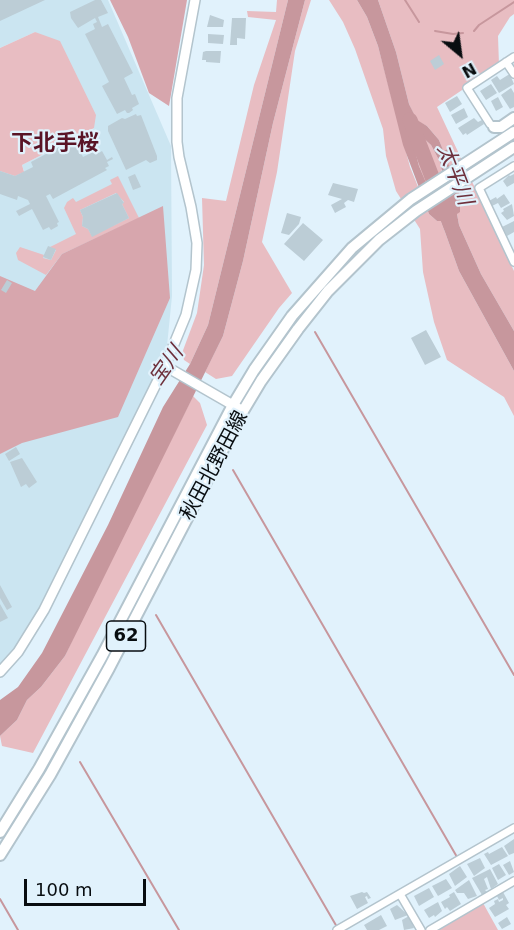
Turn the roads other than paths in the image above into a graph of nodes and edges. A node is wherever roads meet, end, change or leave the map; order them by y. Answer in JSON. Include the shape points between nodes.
{"nodes":[{"id":1,"x":195,"y":0,"type":"edge"},
{"id":2,"x":514,"y":57,"type":"edge"},
{"id":3,"x":506,"y":62,"type":"junction"},
{"id":4,"x":514,"y":74,"type":"edge"},
{"id":5,"x":514,"y":118,"type":"edge"},
{"id":6,"x":494,"y":127,"type":"joint"},
{"id":7,"x":514,"y":132,"type":"edge"},
{"id":8,"x":514,"y":147,"type":"edge"},
{"id":9,"x":514,"y":166,"type":"edge"},
{"id":10,"x":514,"y":262,"type":"edge"},
{"id":11,"x":165,"y":366,"type":"junction"},
{"id":12,"x":233,"y":405,"type":"junction"},
{"id":13,"x":243,"y":411,"type":"junction"},
{"id":14,"x":0,"y":672,"type":"edge"},
{"id":15,"x":514,"y":828,"type":"edge"},
{"id":16,"x":0,"y":832,"type":"edge"},
{"id":17,"x":0,"y":855,"type":"edge"},
{"id":18,"x":514,"y":881,"type":"edge"},
{"id":19,"x":400,"y":894,"type":"junction"},
{"id":20,"x":338,"y":930,"type":"edge"},
{"id":21,"x":421,"y":930,"type":"edge"},
{"id":22,"x":430,"y":930,"type":"edge"}],
"edges":[{"from":1,"to":11,"type":"street","via":[[177,98],[177,142],[195,228],[196,270],[186,315]]},
{"from":2,"to":3,"type":"street"},
{"from":3,"to":4,"type":"street"},
{"from":3,"to":6,"type":"street","via":[[467,88]]},
{"from":5,"to":6,"type":"main road"},
{"from":7,"to":12,"type":"main road","name":"秋田北野田線","number":"62","via":[[411,200],[352,248],[292,316]]},
{"from":8,"to":13,"type":"main road","name":"秋田北野田線","number":"62","via":[[379,240],[328,291]]},
{"from":9,"to":10,"type":"street","via":[[479,188]]},
{"from":11,"to":12,"type":"street"},
{"from":11,"to":14,"type":"street","via":[[44,610],[18,652]]},
{"from":12,"to":13,"type":"street"},
{"from":12,"to":16,"type":"main road","name":"秋田北野田線","number":"62","via":[[102,656]]},
{"from":13,"to":17,"type":"main road","name":"秋田北野田線","number":"62","via":[[56,765]]},
{"from":15,"to":19,"type":"street"},
{"from":18,"to":22,"type":"street"},
{"from":19,"to":20,"type":"street"},
{"from":19,"to":21,"type":"street"}]}
